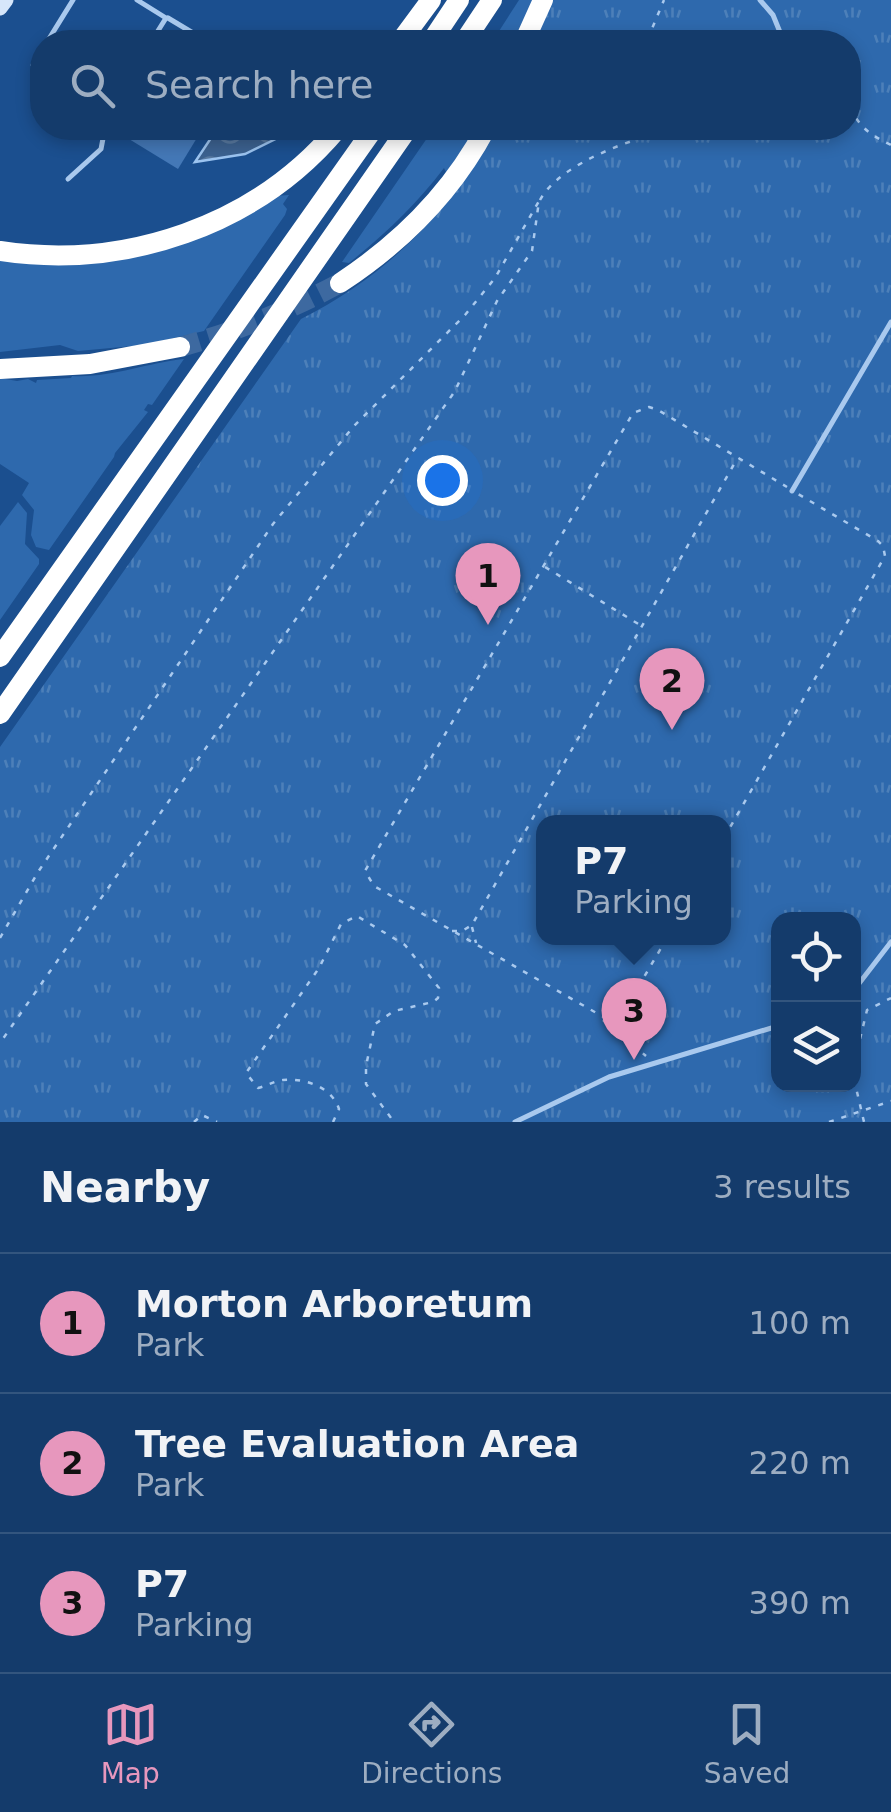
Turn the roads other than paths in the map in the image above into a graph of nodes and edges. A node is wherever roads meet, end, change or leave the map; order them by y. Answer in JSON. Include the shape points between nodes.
{"nodes":[{"id":1,"x":6,"y":0,"type":"edge"},
{"id":2,"x":73,"y":0,"type":"edge"},
{"id":3,"x":137,"y":0,"type":"edge"},
{"id":4,"x":430,"y":0,"type":"edge"},
{"id":5,"x":459,"y":0,"type":"edge"},
{"id":6,"x":492,"y":0,"type":"edge"},
{"id":7,"x":543,"y":0,"type":"edge"},
{"id":8,"x":760,"y":0,"type":"edge"},
{"id":9,"x":0,"y":8,"type":"edge"},
{"id":10,"x":166,"y":18,"type":"junction"},
{"id":11,"x":54,"y":30,"type":"edge"},
{"id":12,"x":158,"y":30,"type":"edge"},
{"id":13,"x":187,"y":30,"type":"edge"},
{"id":14,"x":409,"y":30,"type":"edge"},
{"id":15,"x":439,"y":30,"type":"edge"},
{"id":16,"x":472,"y":30,"type":"edge"},
{"id":17,"x":529,"y":30,"type":"edge"},
{"id":18,"x":779,"y":30,"type":"edge"},
{"id":19,"x":102,"y":140,"type":"edge"},
{"id":20,"x":326,"y":140,"type":"edge"},
{"id":21,"x":366,"y":140,"type":"edge"},
{"id":22,"x":400,"y":140,"type":"edge"},
{"id":23,"x":478,"y":140,"type":"edge"},
{"id":24,"x":68,"y":179,"type":"dead end"},
{"id":25,"x":0,"y":237,"type":"edge"},
{"id":26,"x":0,"y":251,"type":"edge"},
{"id":27,"x":72,"y":254,"type":"junction"},
{"id":28,"x":340,"y":283,"type":"tunnel mouth"},
{"id":29,"x":891,"y":322,"type":"edge"},
{"id":30,"x":180,"y":347,"type":"tunnel mouth"},
{"id":31,"x":0,"y":369,"type":"edge"},
{"id":32,"x":792,"y":490,"type":"road end"},
{"id":33,"x":0,"y":657,"type":"edge"},
{"id":34,"x":0,"y":714,"type":"edge"},
{"id":35,"x":891,"y":942,"type":"edge"},
{"id":36,"x":861,"y":981,"type":"edge"},
{"id":37,"x":771,"y":1028,"type":"edge"},
{"id":38,"x":515,"y":1122,"type":"edge"}],
"edges":[{"from":1,"to":9,"type":"main road"},
{"from":2,"to":11,"type":"lane"},
{"from":3,"to":10,"type":"lane"},
{"from":4,"to":14,"type":"highway"},
{"from":5,"to":15,"type":"highway"},
{"from":6,"to":16,"type":"highway"},
{"from":7,"to":17,"type":"highway"},
{"from":8,"to":18,"type":"lane"},
{"from":10,"to":12,"type":"lane"},
{"from":10,"to":13,"type":"lane"},
{"from":19,"to":24,"type":"lane"},
{"from":20,"to":27,"type":"highway","via":[[294,172],[188,234]]},
{"from":21,"to":33,"type":"highway"},
{"from":22,"to":34,"type":"highway"},
{"from":23,"to":28,"type":"highway","via":[[426,214]]},
{"from":25,"to":27,"type":"highway"},
{"from":26,"to":27,"type":"highway"},
{"from":29,"to":32,"type":"lane"},
{"from":30,"to":31,"type":"highway","via":[[90,364]]},
{"from":35,"to":36,"type":"lane"},
{"from":37,"to":38,"type":"lane","via":[[609,1077]]}]}
